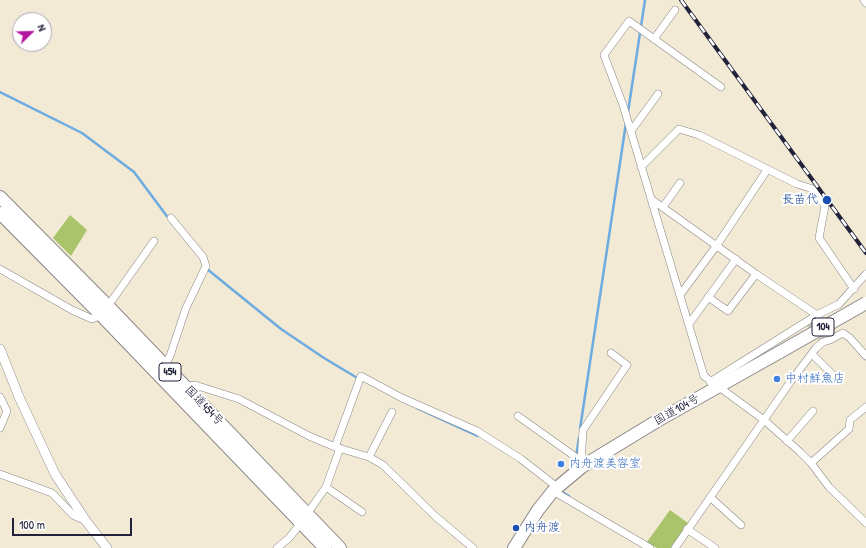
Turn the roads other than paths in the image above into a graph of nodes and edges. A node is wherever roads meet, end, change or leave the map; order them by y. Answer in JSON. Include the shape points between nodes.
{"nodes":[{"id":1,"x":864,"y":0,"type":"edge"},
{"id":2,"x":866,"y":3,"type":"edge"},
{"id":3,"x":675,"y":10,"type":"dead end"},
{"id":4,"x":654,"y":39,"type":"junction"},
{"id":5,"x":721,"y":87,"type":"dead end"},
{"id":6,"x":658,"y":94,"type":"dead end"},
{"id":7,"x":631,"y":131,"type":"junction"},
{"id":8,"x":641,"y":167,"type":"junction"},
{"id":9,"x":767,"y":170,"type":"junction"},
{"id":10,"x":680,"y":183,"type":"dead end"},
{"id":11,"x":0,"y":197,"type":"edge"},
{"id":12,"x":651,"y":199,"type":"junction"},
{"id":13,"x":662,"y":207,"type":"junction"},
{"id":14,"x":0,"y":213,"type":"edge"},
{"id":15,"x":170,"y":218,"type":"dead end"},
{"id":16,"x":154,"y":241,"type":"dead end"},
{"id":17,"x":717,"y":245,"type":"junction"},
{"id":18,"x":736,"y":259,"type":"junction"},
{"id":19,"x":0,"y":269,"type":"edge"},
{"id":20,"x":756,"y":274,"type":"junction"},
{"id":21,"x":866,"y":274,"type":"edge"},
{"id":22,"x":854,"y":289,"type":"junction"},
{"id":23,"x":680,"y":295,"type":"junction"},
{"id":24,"x":708,"y":297,"type":"junction"},
{"id":25,"x":866,"y":303,"type":"edge"},
{"id":26,"x":104,"y":310,"type":"junction"},
{"id":27,"x":818,"y":315,"type":"junction"},
{"id":28,"x":689,"y":324,"type":"junction"},
{"id":29,"x":0,"y":349,"type":"edge"},
{"id":30,"x":864,"y":351,"type":"edge"},
{"id":31,"x":611,"y":353,"type":"dead end"},
{"id":32,"x":812,"y":354,"type":"junction"},
{"id":33,"x":165,"y":366,"type":"junction"},
{"id":34,"x":833,"y":375,"type":"dead end"},
{"id":35,"x":160,"y":377,"type":"junction"},
{"id":36,"x":714,"y":384,"type":"junction"},
{"id":37,"x":185,"y":386,"type":"junction"},
{"id":38,"x":171,"y":390,"type":"junction"},
{"id":39,"x":0,"y":397,"type":"edge"},
{"id":40,"x":866,"y":407,"type":"edge"},
{"id":41,"x":813,"y":411,"type":"dead end"},
{"id":42,"x":392,"y":412,"type":"dead end"},
{"id":43,"x":518,"y":416,"type":"dead end"},
{"id":44,"x":764,"y":420,"type":"junction"},
{"id":45,"x":0,"y":428,"type":"edge"},
{"id":46,"x":787,"y":441,"type":"junction"},
{"id":47,"x":337,"y":447,"type":"junction"},
{"id":48,"x":369,"y":457,"type":"junction"},
{"id":49,"x":582,"y":462,"type":"junction"},
{"id":50,"x":811,"y":463,"type":"junction"},
{"id":51,"x":0,"y":474,"type":"edge"},
{"id":52,"x":326,"y":487,"type":"junction"},
{"id":53,"x":555,"y":489,"type":"junction"},
{"id":54,"x":710,"y":497,"type":"junction"},
{"id":55,"x":362,"y":512,"type":"dead end"},
{"id":56,"x":304,"y":518,"type":"junction"},
{"id":57,"x":86,"y":521,"type":"junction"},
{"id":58,"x":866,"y":523,"type":"edge"},
{"id":59,"x":741,"y":525,"type":"dead end"},
{"id":60,"x":687,"y":530,"type":"junction"},
{"id":61,"x":107,"y":548,"type":"edge"},
{"id":62,"x":277,"y":548,"type":"edge"},
{"id":63,"x":325,"y":548,"type":"edge"},
{"id":64,"x":340,"y":548,"type":"edge"},
{"id":65,"x":473,"y":548,"type":"edge"},
{"id":66,"x":514,"y":548,"type":"edge"},
{"id":67,"x":650,"y":548,"type":"edge"},
{"id":68,"x":675,"y":548,"type":"edge"},
{"id":69,"x":715,"y":548,"type":"edge"}],
"edges":[{"from":1,"to":2,"type":"street"},
{"from":3,"to":4,"type":"street"},
{"from":4,"to":5,"type":"street"},
{"from":4,"to":7,"type":"street","via":[[629,21],[604,55],[624,105]]},
{"from":6,"to":7,"type":"street"},
{"from":7,"to":8,"type":"street"},
{"from":8,"to":9,"type":"street","via":[[679,129],[699,135]]},
{"from":8,"to":12,"type":"street"},
{"from":9,"to":17,"type":"street"},
{"from":9,"to":22,"type":"street","via":[[816,192],[825,206],[819,238]]},
{"from":10,"to":13,"type":"street"},
{"from":11,"to":26,"type":"highway","name":"国道454号","number":"454"},
{"from":12,"to":13,"type":"street"},
{"from":12,"to":23,"type":"street"},
{"from":13,"to":17,"type":"street"},
{"from":14,"to":26,"type":"highway","name":"国道454号","number":"454"},
{"from":15,"to":33,"type":"street","via":[[203,257],[206,266],[186,308]]},
{"from":16,"to":26,"type":"street"},
{"from":17,"to":18,"type":"street"},
{"from":17,"to":23,"type":"street"},
{"from":18,"to":20,"type":"street"},
{"from":18,"to":24,"type":"street"},
{"from":19,"to":26,"type":"street","via":[[92,319]]},
{"from":20,"to":24,"type":"street","via":[[728,311]]},
{"from":20,"to":27,"type":"street"},
{"from":21,"to":22,"type":"street"},
{"from":22,"to":27,"type":"street","via":[[839,304]]},
{"from":23,"to":28,"type":"street"},
{"from":24,"to":28,"type":"street"},
{"from":25,"to":36,"type":"highway","name":"国道104号","number":"104","bridge":true,"via":[[780,352]]},
{"from":26,"to":33,"type":"highway","name":"国道454号","number":"454"},
{"from":26,"to":35,"type":"highway","name":"国道454号","number":"454"},
{"from":27,"to":36,"type":"street"},
{"from":28,"to":36,"type":"street","via":[[704,376]]},
{"from":29,"to":57,"type":"street","via":[[40,444],[55,474]]},
{"from":30,"to":32,"type":"street","via":[[843,333],[823,342]]},
{"from":31,"to":49,"type":"street","via":[[627,365],[584,430]]},
{"from":32,"to":34,"type":"street"},
{"from":32,"to":44,"type":"street"},
{"from":33,"to":35,"type":"street"},
{"from":33,"to":37,"type":"highway","name":"国道454号","number":"454"},
{"from":35,"to":38,"type":"highway","name":"国道454号","number":"454"},
{"from":36,"to":44,"type":"street"},
{"from":36,"to":49,"type":"highway","name":"国道104号","number":"104"},
{"from":37,"to":38,"type":"street"},
{"from":37,"to":47,"type":"street","via":[[195,384],[240,399],[269,416]]},
{"from":37,"to":56,"type":"highway","name":"国道454号","number":"454"},
{"from":38,"to":56,"type":"highway","name":"国道454号","number":"454"},
{"from":39,"to":45,"type":"street","via":[[7,411]]},
{"from":40,"to":50,"type":"street","via":[[850,420],[849,429]]},
{"from":41,"to":46,"type":"street"},
{"from":42,"to":48,"type":"street"},
{"from":43,"to":49,"type":"street"},
{"from":44,"to":46,"type":"street"},
{"from":44,"to":54,"type":"street"},
{"from":46,"to":50,"type":"street"},
{"from":47,"to":48,"type":"street"},
{"from":47,"to":52,"type":"street"},
{"from":47,"to":53,"type":"street","via":[[361,376],[402,398],[477,431],[521,459]]},
{"from":48,"to":65,"type":"street","via":[[383,465],[435,516]]},
{"from":49,"to":53,"type":"highway","name":"国道104号","number":"104"},
{"from":50,"to":58,"type":"street","via":[[829,487]]},
{"from":51,"to":57,"type":"street","via":[[52,493],[73,515]]},
{"from":52,"to":55,"type":"street"},
{"from":52,"to":56,"type":"street"},
{"from":53,"to":66,"type":"highway","name":"国道104号","number":"104"},
{"from":53,"to":67,"type":"street"},
{"from":54,"to":59,"type":"street"},
{"from":54,"to":60,"type":"street"},
{"from":56,"to":62,"type":"street","via":[[289,538]]},
{"from":56,"to":63,"type":"highway","name":"国道454号","number":"454"},
{"from":56,"to":64,"type":"highway","name":"国道454号","number":"454"},
{"from":57,"to":61,"type":"street"},
{"from":60,"to":68,"type":"street"},
{"from":60,"to":69,"type":"street"}]}
